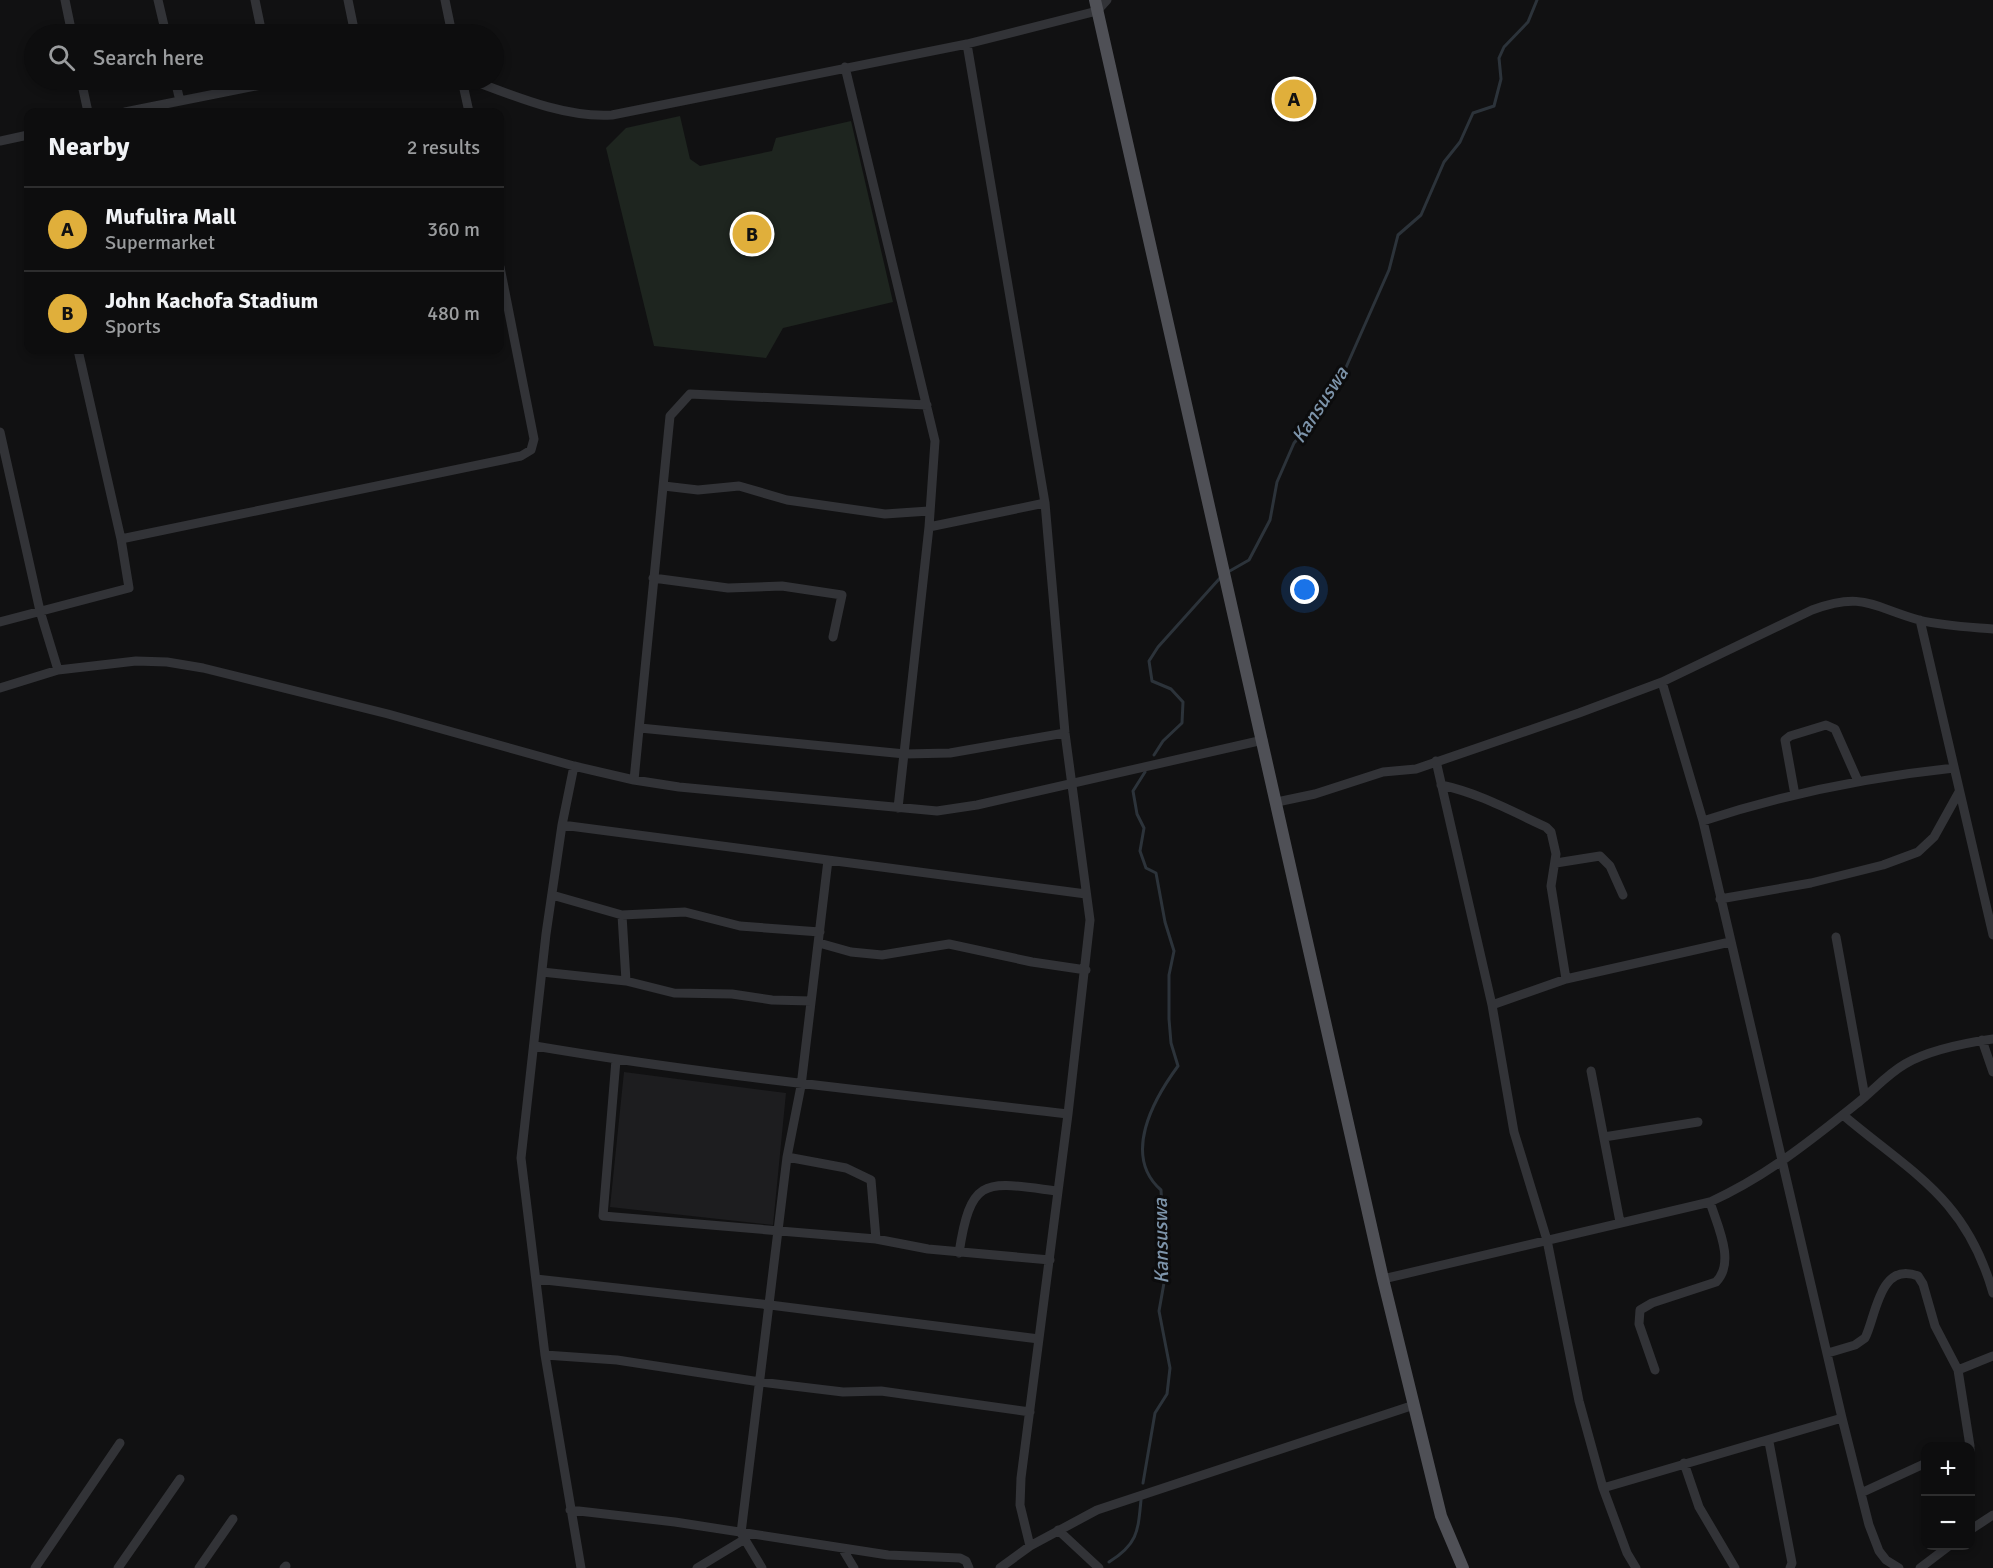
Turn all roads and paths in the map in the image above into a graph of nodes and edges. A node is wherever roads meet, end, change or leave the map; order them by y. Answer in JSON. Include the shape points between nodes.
{"nodes":[{"id":1,"x":65,"y":0,"type":"edge"},
{"id":2,"x":158,"y":0,"type":"edge"},
{"id":3,"x":255,"y":0,"type":"edge"},
{"id":4,"x":348,"y":0,"type":"edge"},
{"id":5,"x":445,"y":0,"type":"edge"},
{"id":6,"x":1107,"y":0,"type":"edge"},
{"id":7,"x":1096,"y":5,"type":"edge"},
{"id":8,"x":70,"y":24,"type":"edge"},
{"id":9,"x":164,"y":24,"type":"edge"},
{"id":10,"x":260,"y":24,"type":"edge"},
{"id":11,"x":353,"y":24,"type":"edge"},
{"id":12,"x":450,"y":24,"type":"edge"},
{"id":13,"x":967,"y":44,"type":"junction"},
{"id":14,"x":845,"y":67,"type":"junction"},
{"id":15,"x":83,"y":90,"type":"edge"},
{"id":16,"x":177,"y":90,"type":"edge"},
{"id":17,"x":230,"y":90,"type":"edge"},
{"id":18,"x":464,"y":90,"type":"edge"},
{"id":19,"x":499,"y":90,"type":"edge"},
{"id":20,"x":180,"y":101,"type":"junction"},
{"id":21,"x":87,"y":108,"type":"edge"},
{"id":22,"x":145,"y":108,"type":"edge"},
{"id":23,"x":468,"y":108,"type":"edge"},
{"id":24,"x":24,"y":136,"type":"edge"},
{"id":25,"x":0,"y":141,"type":"edge"},
{"id":26,"x":504,"y":287,"type":"edge"},
{"id":27,"x":79,"y":354,"type":"edge"},
{"id":28,"x":927,"y":405,"type":"junction"},
{"id":29,"x":0,"y":432,"type":"edge"},
{"id":30,"x":664,"y":486,"type":"junction"},
{"id":31,"x":1045,"y":503,"type":"junction"},
{"id":32,"x":929,"y":511,"type":"junction"},
{"id":33,"x":929,"y":527,"type":"junction"},
{"id":34,"x":121,"y":539,"type":"junction"},
{"id":35,"x":654,"y":578,"type":"junction"},
{"id":36,"x":40,"y":612,"type":"junction"},
{"id":37,"x":1920,"y":620,"type":"junction"},
{"id":38,"x":0,"y":622,"type":"edge"},
{"id":39,"x":1993,"y":629,"type":"edge"},
{"id":40,"x":833,"y":637,"type":"dead end"},
{"id":41,"x":58,"y":670,"type":"junction"},
{"id":42,"x":1662,"y":682,"type":"junction"},
{"id":43,"x":0,"y":688,"type":"edge"},
{"id":44,"x":640,"y":728,"type":"junction"},
{"id":45,"x":1065,"y":733,"type":"junction"},
{"id":46,"x":1263,"y":740,"type":"junction"},
{"id":47,"x":905,"y":754,"type":"junction"},
{"id":48,"x":1436,"y":760,"type":"junction"},
{"id":49,"x":574,"y":766,"type":"junction"},
{"id":50,"x":1954,"y":768,"type":"junction"},
{"id":51,"x":634,"y":780,"type":"junction"},
{"id":52,"x":1858,"y":781,"type":"junction"},
{"id":53,"x":1073,"y":783,"type":"junction"},
{"id":54,"x":1441,"y":785,"type":"junction"},
{"id":55,"x":1959,"y":792,"type":"junction"},
{"id":56,"x":1795,"y":795,"type":"junction"},
{"id":57,"x":1277,"y":802,"type":"junction"},
{"id":58,"x":897,"y":808,"type":"junction"},
{"id":59,"x":1703,"y":821,"type":"junction"},
{"id":60,"x":562,"y":825,"type":"junction"},
{"id":61,"x":828,"y":860,"type":"junction"},
{"id":62,"x":1556,"y":863,"type":"junction"},
{"id":63,"x":1086,"y":894,"type":"junction"},
{"id":64,"x":552,"y":895,"type":"junction"},
{"id":65,"x":1623,"y":895,"type":"dead end"},
{"id":66,"x":1720,"y":899,"type":"junction"},
{"id":67,"x":622,"y":915,"type":"junction"},
{"id":68,"x":820,"y":932,"type":"junction"},
{"id":69,"x":1993,"y":935,"type":"edge"},
{"id":70,"x":1836,"y":937,"type":"dead end"},
{"id":71,"x":1730,"y":942,"type":"junction"},
{"id":72,"x":819,"y":944,"type":"junction"},
{"id":73,"x":1086,"y":970,"type":"junction"},
{"id":74,"x":542,"y":972,"type":"junction"},
{"id":75,"x":1566,"y":979,"type":"junction"},
{"id":76,"x":626,"y":981,"type":"junction"},
{"id":77,"x":812,"y":1001,"type":"junction"},
{"id":78,"x":1492,"y":1005,"type":"junction"},
{"id":79,"x":1993,"y":1039,"type":"edge"},
{"id":80,"x":1982,"y":1040,"type":"junction"},
{"id":81,"x":536,"y":1046,"type":"junction"},
{"id":82,"x":616,"y":1060,"type":"junction"},
{"id":83,"x":1591,"y":1071,"type":"dead end"},
{"id":84,"x":1993,"y":1072,"type":"edge"},
{"id":85,"x":801,"y":1086,"type":"junction"},
{"id":86,"x":1865,"y":1097,"type":"junction"},
{"id":87,"x":1068,"y":1114,"type":"junction"},
{"id":88,"x":1843,"y":1115,"type":"junction"},
{"id":89,"x":1698,"y":1122,"type":"dead end"},
{"id":90,"x":1604,"y":1137,"type":"junction"},
{"id":91,"x":787,"y":1157,"type":"junction"},
{"id":92,"x":1784,"y":1161,"type":"junction"},
{"id":93,"x":1057,"y":1191,"type":"junction"},
{"id":94,"x":1710,"y":1202,"type":"junction"},
{"id":95,"x":1620,"y":1222,"type":"junction"},
{"id":96,"x":780,"y":1230,"type":"junction"},
{"id":97,"x":876,"y":1239,"type":"junction"},
{"id":98,"x":1547,"y":1240,"type":"junction"},
{"id":99,"x":959,"y":1253,"type":"junction"},
{"id":100,"x":1050,"y":1260,"type":"junction"},
{"id":101,"x":536,"y":1279,"type":"junction"},
{"id":102,"x":1383,"y":1279,"type":"junction"},
{"id":103,"x":1993,"y":1293,"type":"edge"},
{"id":104,"x":770,"y":1305,"type":"junction"},
{"id":105,"x":1039,"y":1339,"type":"junction"},
{"id":106,"x":1828,"y":1353,"type":"junction"},
{"id":107,"x":545,"y":1355,"type":"junction"},
{"id":108,"x":1993,"y":1356,"type":"edge"},
{"id":109,"x":1654,"y":1370,"type":"dead end"},
{"id":110,"x":1958,"y":1370,"type":"junction"},
{"id":111,"x":760,"y":1382,"type":"junction"},
{"id":112,"x":1414,"y":1405,"type":"junction"},
{"id":113,"x":1030,"y":1412,"type":"junction"},
{"id":114,"x":1842,"y":1418,"type":"junction"},
{"id":115,"x":1769,"y":1442,"type":"junction"},
{"id":116,"x":1969,"y":1442,"type":"edge"},
{"id":117,"x":120,"y":1443,"type":"dead end"},
{"id":118,"x":1683,"y":1463,"type":"junction"},
{"id":119,"x":1921,"y":1465,"type":"edge"},
{"id":120,"x":180,"y":1479,"type":"dead end"},
{"id":121,"x":1603,"y":1488,"type":"junction"},
{"id":122,"x":1861,"y":1493,"type":"junction"},
{"id":123,"x":570,"y":1510,"type":"junction"},
{"id":124,"x":233,"y":1519,"type":"dead end"},
{"id":125,"x":1991,"y":1520,"type":"edge"},
{"id":126,"x":1975,"y":1528,"type":"edge"},
{"id":127,"x":1058,"y":1530,"type":"junction"},
{"id":128,"x":743,"y":1536,"type":"junction"},
{"id":129,"x":1030,"y":1546,"type":"junction"},
{"id":130,"x":842,"y":1548,"type":"junction"},
{"id":131,"x":1943,"y":1550,"type":"edge"},
{"id":132,"x":35,"y":1568,"type":"edge"},
{"id":133,"x":118,"y":1568,"type":"edge"},
{"id":134,"x":199,"y":1568,"type":"edge"},
{"id":135,"x":580,"y":1568,"type":"edge"},
{"id":136,"x":696,"y":1568,"type":"edge"},
{"id":137,"x":762,"y":1568,"type":"edge"},
{"id":138,"x":854,"y":1568,"type":"edge"},
{"id":139,"x":969,"y":1568,"type":"edge"},
{"id":140,"x":1000,"y":1568,"type":"edge"},
{"id":141,"x":1099,"y":1568,"type":"edge"},
{"id":142,"x":1463,"y":1568,"type":"edge"},
{"id":143,"x":1636,"y":1568,"type":"edge"},
{"id":144,"x":1735,"y":1568,"type":"edge"},
{"id":145,"x":1790,"y":1568,"type":"edge"},
{"id":146,"x":1899,"y":1568,"type":"edge"},
{"id":147,"x":1920,"y":1568,"type":"edge"}],
"edges":[{"from":1,"to":8,"type":"street"},
{"from":2,"to":9,"type":"street"},
{"from":3,"to":10,"type":"street"},
{"from":4,"to":11,"type":"street"},
{"from":5,"to":12,"type":"street"},
{"from":6,"to":7,"type":"street"},
{"from":7,"to":13,"type":"street"},
{"from":7,"to":46,"type":"main road"},
{"from":13,"to":14,"type":"street"},
{"from":13,"to":31,"type":"street"},
{"from":14,"to":19,"type":"street","via":[[698,100],[599,116]]},
{"from":14,"to":28,"type":"street"},
{"from":15,"to":21,"type":"street"},
{"from":16,"to":20,"type":"street"},
{"from":17,"to":20,"type":"street"},
{"from":18,"to":23,"type":"street"},
{"from":20,"to":22,"type":"street"},
{"from":24,"to":25,"type":"street"},
{"from":26,"to":34,"type":"street","via":[[534,439],[531,450],[521,456]]},
{"from":27,"to":34,"type":"street"},
{"from":28,"to":30,"type":"street","via":[[690,394],[670,416]]},
{"from":28,"to":32,"type":"street","via":[[935,441]]},
{"from":29,"to":36,"type":"street"},
{"from":30,"to":32,"type":"street","via":[[698,490],[739,486],[787,500],[885,514]]},
{"from":30,"to":35,"type":"street"},
{"from":31,"to":33,"type":"street"},
{"from":31,"to":45,"type":"street"},
{"from":32,"to":33,"type":"street"},
{"from":33,"to":47,"type":"street"},
{"from":34,"to":36,"type":"street","via":[[129,585],[126,591]]},
{"from":35,"to":40,"type":"street","via":[[728,588],[782,586],[842,595]]},
{"from":35,"to":44,"type":"street"},
{"from":36,"to":38,"type":"street"},
{"from":36,"to":41,"type":"street"},
{"from":37,"to":39,"type":"street"},
{"from":37,"to":42,"type":"street","via":[[1867,601],[1838,602],[1812,610]]},
{"from":37,"to":50,"type":"street"},
{"from":41,"to":43,"type":"street"},
{"from":41,"to":49,"type":"street","via":[[136,661],[203,668]]},
{"from":42,"to":48,"type":"street"},
{"from":42,"to":59,"type":"street"},
{"from":44,"to":47,"type":"street"},
{"from":44,"to":51,"type":"street"},
{"from":45,"to":47,"type":"street","via":[[950,753]]},
{"from":45,"to":53,"type":"street"},
{"from":46,"to":53,"type":"street"},
{"from":46,"to":57,"type":"main road"},
{"from":47,"to":58,"type":"street"},
{"from":48,"to":54,"type":"street"},
{"from":48,"to":57,"type":"street","via":[[1416,769],[1383,772]]},
{"from":49,"to":51,"type":"street"},
{"from":49,"to":60,"type":"street"},
{"from":50,"to":52,"type":"street"},
{"from":50,"to":55,"type":"street"},
{"from":51,"to":58,"type":"street"},
{"from":52,"to":56,"type":"street"},
{"from":52,"to":56,"type":"street","via":[[1835,729],[1826,725],[1785,740]]},
{"from":53,"to":58,"type":"street","via":[[956,809]]},
{"from":53,"to":63,"type":"street"},
{"from":54,"to":62,"type":"street","via":[[1465,790],[1546,827],[1551,832]]},
{"from":54,"to":78,"type":"street"},
{"from":55,"to":66,"type":"street","via":[[1934,837],[1918,852],[1811,883]]},
{"from":55,"to":69,"type":"street"},
{"from":56,"to":59,"type":"street"},
{"from":57,"to":102,"type":"main road"},
{"from":59,"to":66,"type":"street"},
{"from":60,"to":61,"type":"street"},
{"from":60,"to":64,"type":"street"},
{"from":61,"to":63,"type":"street"},
{"from":61,"to":68,"type":"street"},
{"from":62,"to":65,"type":"street","via":[[1599,856],[1610,866]]},
{"from":62,"to":75,"type":"street","via":[[1551,896]]},
{"from":63,"to":73,"type":"street","via":[[1090,930]]},
{"from":64,"to":67,"type":"street"},
{"from":64,"to":74,"type":"street"},
{"from":66,"to":71,"type":"street"},
{"from":67,"to":68,"type":"street","via":[[685,912],[740,926]]},
{"from":67,"to":76,"type":"street"},
{"from":68,"to":72,"type":"street"},
{"from":70,"to":86,"type":"street"},
{"from":71,"to":75,"type":"street"},
{"from":71,"to":92,"type":"street"},
{"from":72,"to":73,"type":"street","via":[[882,955],[950,944]]},
{"from":72,"to":77,"type":"street"},
{"from":73,"to":87,"type":"street"},
{"from":74,"to":76,"type":"street"},
{"from":74,"to":81,"type":"street"},
{"from":75,"to":78,"type":"street"},
{"from":76,"to":77,"type":"street","via":[[681,994]]},
{"from":77,"to":85,"type":"street"},
{"from":78,"to":98,"type":"street","via":[[1514,1132]]},
{"from":79,"to":80,"type":"street"},
{"from":80,"to":84,"type":"street"},
{"from":80,"to":86,"type":"street","via":[[1905,1064]]},
{"from":81,"to":82,"type":"street"},
{"from":81,"to":101,"type":"street","via":[[521,1158]]},
{"from":82,"to":85,"type":"street"},
{"from":82,"to":96,"type":"street","via":[[603,1216]]},
{"from":83,"to":90,"type":"street"},
{"from":85,"to":87,"type":"street"},
{"from":85,"to":91,"type":"street"},
{"from":86,"to":88,"type":"street"},
{"from":87,"to":93,"type":"street"},
{"from":88,"to":92,"type":"street"},
{"from":88,"to":103,"type":"street","via":[[1905,1163],[1950,1205],[1982,1256]]},
{"from":89,"to":90,"type":"street"},
{"from":90,"to":95,"type":"street"},
{"from":91,"to":96,"type":"street"},
{"from":91,"to":97,"type":"street","via":[[846,1168],[871,1180]]},
{"from":92,"to":94,"type":"street"},
{"from":92,"to":106,"type":"street"},
{"from":93,"to":99,"type":"street","via":[[1001,1185],[980,1191],[971,1201],[964,1220]]},
{"from":93,"to":100,"type":"street"},
{"from":94,"to":95,"type":"street"},
{"from":94,"to":109,"type":"street","via":[[1724,1253],[1723,1275],[1716,1282],[1640,1310],[1639,1324]]},
{"from":95,"to":98,"type":"street"},
{"from":96,"to":97,"type":"street"},
{"from":96,"to":104,"type":"street"},
{"from":97,"to":99,"type":"street"},
{"from":98,"to":102,"type":"street"},
{"from":98,"to":121,"type":"street","via":[[1579,1401]]},
{"from":99,"to":100,"type":"street"},
{"from":100,"to":105,"type":"street"},
{"from":101,"to":104,"type":"street"},
{"from":101,"to":107,"type":"street"},
{"from":102,"to":112,"type":"main road"},
{"from":104,"to":105,"type":"street"},
{"from":104,"to":111,"type":"street"},
{"from":105,"to":113,"type":"street"},
{"from":106,"to":110,"type":"street","via":[[1865,1338],[1883,1287],[1903,1274],[1911,1274],[1923,1284],[1935,1326]]},
{"from":106,"to":114,"type":"street"},
{"from":107,"to":111,"type":"street","via":[[628,1361]]},
{"from":107,"to":123,"type":"street"},
{"from":108,"to":110,"type":"street"},
{"from":110,"to":116,"type":"street"},
{"from":111,"to":113,"type":"street","via":[[843,1392],[881,1391]]},
{"from":111,"to":128,"type":"street"},
{"from":112,"to":127,"type":"street","via":[[1122,1500]]},
{"from":112,"to":142,"type":"main road","via":[[1441,1516]]},
{"from":113,"to":129,"type":"street","via":[[1020,1492]]},
{"from":114,"to":115,"type":"street"},
{"from":114,"to":122,"type":"street"},
{"from":115,"to":118,"type":"street"},
{"from":115,"to":145,"type":"street"},
{"from":117,"to":132,"type":"street"},
{"from":118,"to":121,"type":"street"},
{"from":118,"to":144,"type":"street","via":[[1699,1507]]},
{"from":119,"to":122,"type":"street"},
{"from":120,"to":133,"type":"street"},
{"from":121,"to":143,"type":"street"},
{"from":122,"to":146,"type":"street","via":[[1879,1551]]},
{"from":123,"to":128,"type":"street","via":[[657,1520]]},
{"from":123,"to":135,"type":"street"},
{"from":124,"to":134,"type":"street"},
{"from":125,"to":126,"type":"street"},
{"from":127,"to":129,"type":"street"},
{"from":127,"to":141,"type":"street"},
{"from":128,"to":130,"type":"street"},
{"from":128,"to":136,"type":"street"},
{"from":128,"to":137,"type":"street"},
{"from":129,"to":140,"type":"street"},
{"from":130,"to":138,"type":"street"},
{"from":130,"to":139,"type":"street","via":[[908,1557],[960,1558]]},
{"from":131,"to":147,"type":"street"}]}
